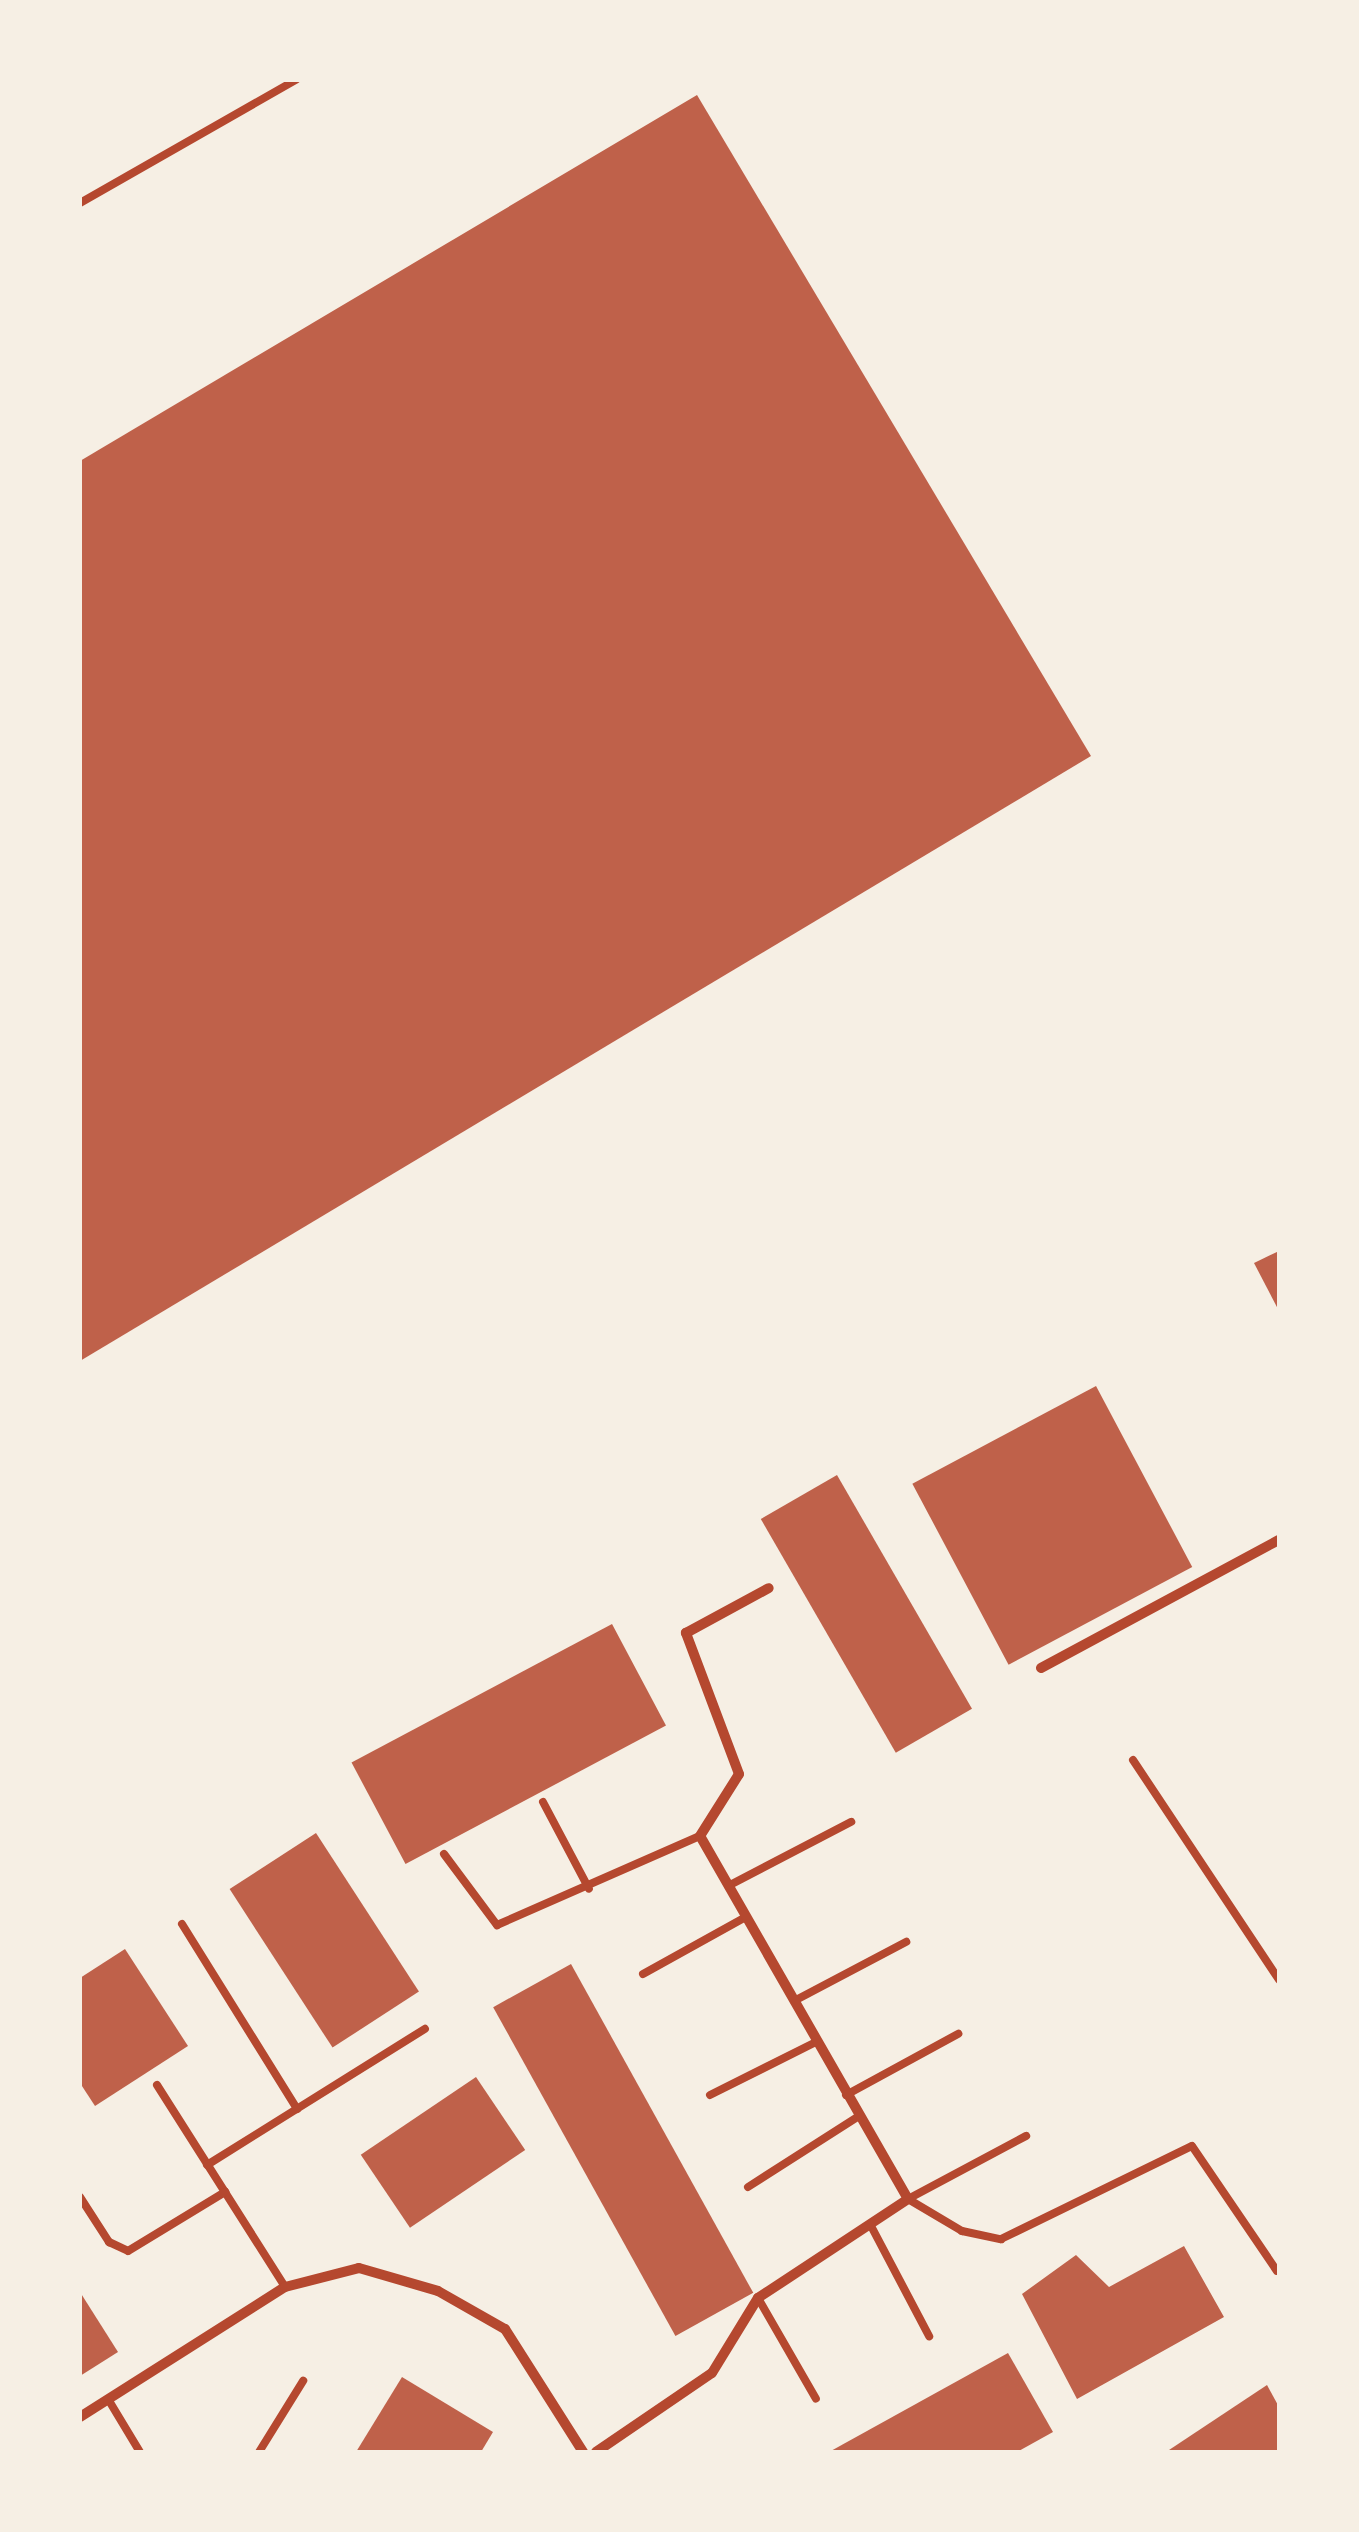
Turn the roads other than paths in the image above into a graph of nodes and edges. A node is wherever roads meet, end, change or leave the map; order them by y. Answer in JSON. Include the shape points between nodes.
{"nodes":[{"id":1,"x":296,"y":80,"type":"edge"},
{"id":2,"x":80,"y":203,"type":"edge"},
{"id":3,"x":1279,"y":1540,"type":"edge"},
{"id":4,"x":769,"y":1588,"type":"dead end"},
{"id":5,"x":1041,"y":1668,"type":"dead end"},
{"id":6,"x":1133,"y":1760,"type":"dead end"},
{"id":7,"x":543,"y":1802,"type":"dead end"},
{"id":8,"x":851,"y":1822,"type":"dead end"},
{"id":9,"x":700,"y":1836,"type":"junction"},
{"id":10,"x":444,"y":1854,"type":"dead end"},
{"id":11,"x":728,"y":1886,"type":"junction"},
{"id":12,"x":588,"y":1889,"type":"junction"},
{"id":13,"x":746,"y":1917,"type":"junction"},
{"id":14,"x":182,"y":1924,"type":"dead end"},
{"id":15,"x":906,"y":1942,"type":"dead end"},
{"id":16,"x":643,"y":1974,"type":"dead end"},
{"id":17,"x":1279,"y":1980,"type":"edge"},
{"id":18,"x":794,"y":2001,"type":"junction"},
{"id":19,"x":425,"y":2029,"type":"dead end"},
{"id":20,"x":958,"y":2034,"type":"dead end"},
{"id":21,"x":816,"y":2042,"type":"junction"},
{"id":22,"x":157,"y":2085,"type":"dead end"},
{"id":23,"x":710,"y":2095,"type":"dead end"},
{"id":24,"x":846,"y":2095,"type":"junction"},
{"id":25,"x":297,"y":2109,"type":"junction"},
{"id":26,"x":859,"y":2116,"type":"junction"},
{"id":27,"x":1026,"y":2136,"type":"dead end"},
{"id":28,"x":207,"y":2165,"type":"junction"},
{"id":29,"x":748,"y":2187,"type":"dead end"},
{"id":30,"x":226,"y":2192,"type":"junction"},
{"id":31,"x":80,"y":2197,"type":"edge"},
{"id":32,"x":908,"y":2199,"type":"junction"},
{"id":33,"x":870,"y":2224,"type":"junction"},
{"id":34,"x":1278,"y":2271,"type":"edge"},
{"id":35,"x":285,"y":2287,"type":"junction"},
{"id":36,"x":758,"y":2298,"type":"junction"},
{"id":37,"x":930,"y":2336,"type":"dead end"},
{"id":38,"x":303,"y":2382,"type":"dead end"},
{"id":39,"x":108,"y":2399,"type":"junction"},
{"id":40,"x":816,"y":2399,"type":"dead end"},
{"id":41,"x":80,"y":2417,"type":"edge"},
{"id":42,"x":140,"y":2452,"type":"edge"},
{"id":43,"x":258,"y":2452,"type":"edge"},
{"id":44,"x":582,"y":2452,"type":"edge"},
{"id":45,"x":596,"y":2452,"type":"edge"}],
"edges":[{"from":1,"to":2,"type":"lane"},
{"from":3,"to":5,"type":"street"},
{"from":4,"to":9,"type":"street","via":[[686,1634],[739,1774]]},
{"from":6,"to":17,"type":"lane"},
{"from":7,"to":12,"type":"lane"},
{"from":8,"to":11,"type":"lane"},
{"from":9,"to":11,"type":"street"},
{"from":9,"to":12,"type":"lane"},
{"from":10,"to":12,"type":"lane","via":[[498,1925]]},
{"from":11,"to":13,"type":"street"},
{"from":13,"to":16,"type":"lane"},
{"from":13,"to":18,"type":"street"},
{"from":14,"to":25,"type":"lane"},
{"from":15,"to":18,"type":"lane"},
{"from":18,"to":21,"type":"street"},
{"from":19,"to":25,"type":"lane"},
{"from":20,"to":24,"type":"lane"},
{"from":21,"to":23,"type":"lane"},
{"from":21,"to":24,"type":"street"},
{"from":22,"to":28,"type":"lane"},
{"from":24,"to":26,"type":"street"},
{"from":25,"to":28,"type":"lane"},
{"from":26,"to":29,"type":"lane"},
{"from":26,"to":32,"type":"street"},
{"from":27,"to":32,"type":"lane"},
{"from":28,"to":30,"type":"lane"},
{"from":30,"to":31,"type":"lane","via":[[128,2251],[109,2242]]},
{"from":30,"to":35,"type":"lane"},
{"from":32,"to":33,"type":"street"},
{"from":32,"to":34,"type":"lane","via":[[962,2231],[1001,2240],[1192,2146]]},
{"from":33,"to":36,"type":"street"},
{"from":33,"to":37,"type":"lane"},
{"from":35,"to":39,"type":"street"},
{"from":35,"to":44,"type":"street","via":[[360,2268],[438,2291],[505,2330]]},
{"from":36,"to":40,"type":"lane"},
{"from":36,"to":45,"type":"street","via":[[712,2373]]},
{"from":38,"to":43,"type":"lane"},
{"from":39,"to":41,"type":"street"},
{"from":39,"to":42,"type":"lane"}]}
